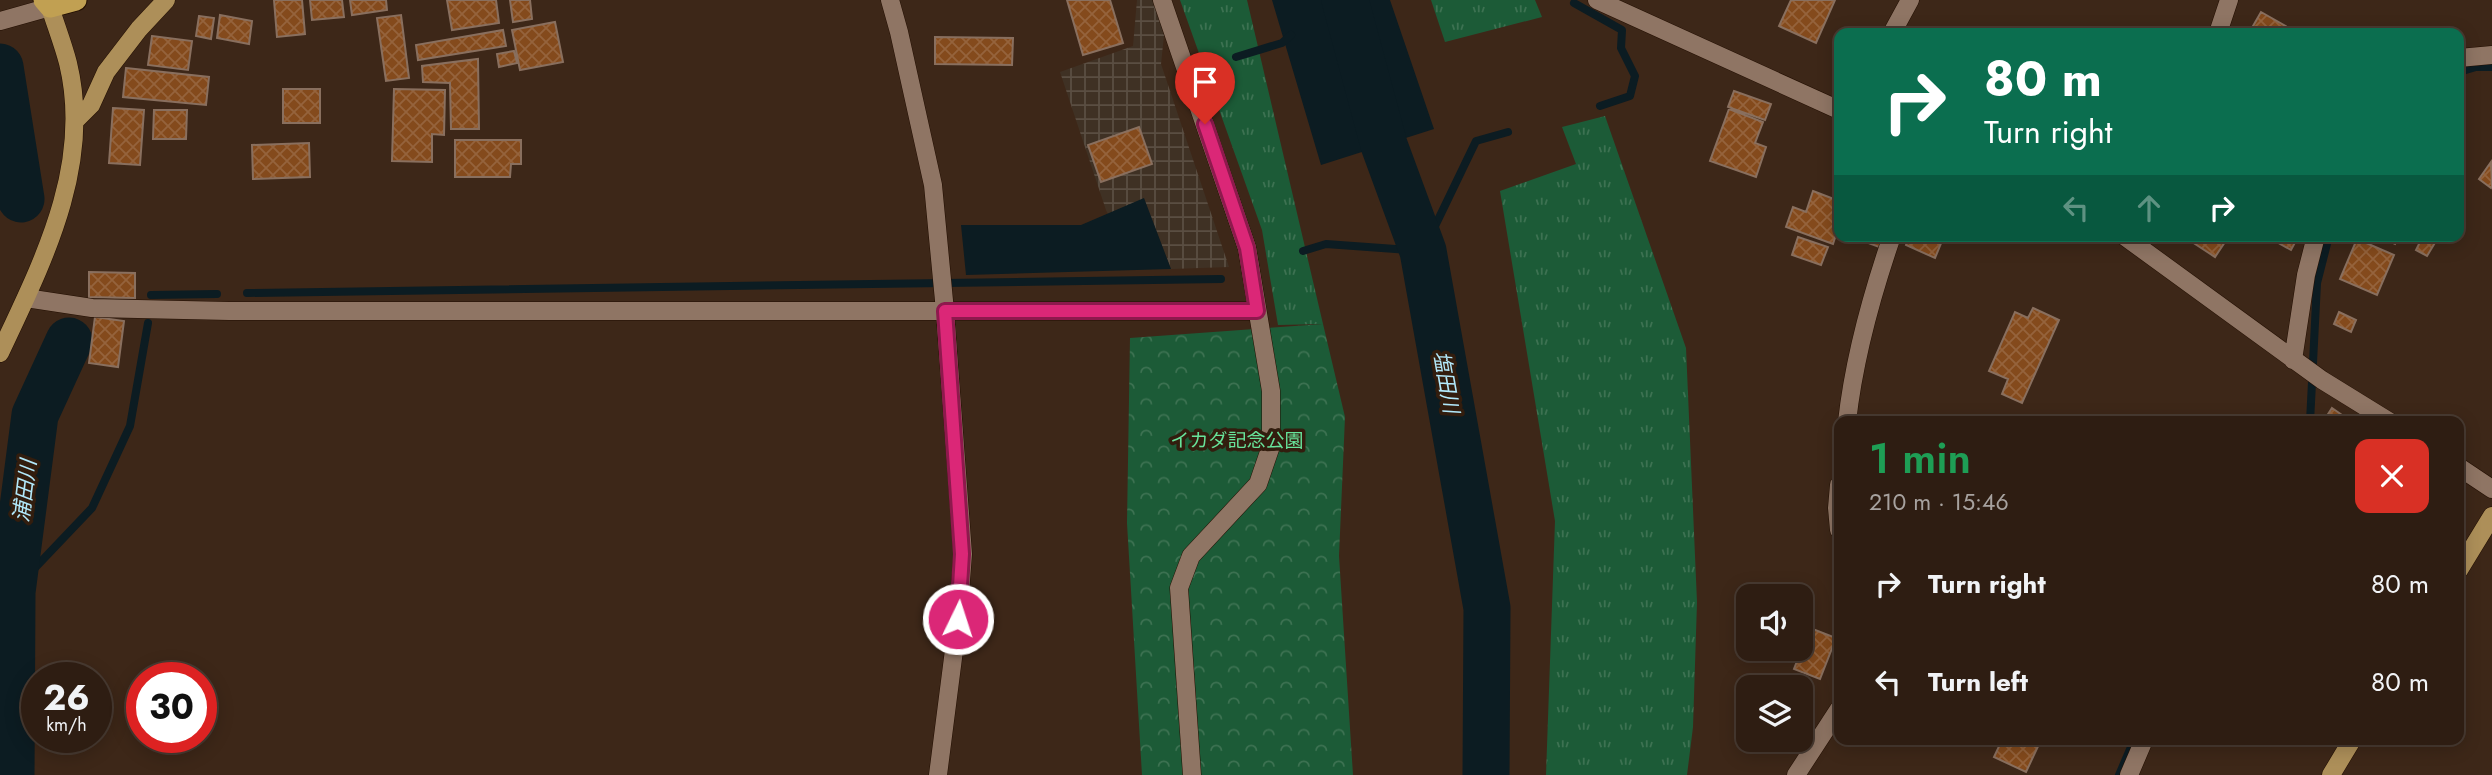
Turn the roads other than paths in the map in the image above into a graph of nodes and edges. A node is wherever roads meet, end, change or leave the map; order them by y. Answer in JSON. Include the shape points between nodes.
{"nodes":[{"id":1,"x":76,"y":0,"type":"edge"},
{"id":2,"x":166,"y":0,"type":"edge"},
{"id":3,"x":890,"y":0,"type":"edge"},
{"id":4,"x":1162,"y":0,"type":"edge"},
{"id":5,"x":1597,"y":0,"type":"edge"},
{"id":6,"x":1910,"y":0,"type":"edge"},
{"id":7,"x":2229,"y":0,"type":"edge"},
{"id":8,"x":47,"y":4,"type":"edge"},
{"id":9,"x":0,"y":21,"type":"edge"},
{"id":10,"x":1895,"y":28,"type":"edge"},
{"id":11,"x":2220,"y":28,"type":"edge"},
{"id":12,"x":2492,"y":55,"type":"edge"},
{"id":13,"x":2464,"y":58,"type":"edge"},
{"id":14,"x":1834,"y":108,"type":"edge"},
{"id":15,"x":75,"y":121,"type":"junction"},
{"id":16,"x":1890,"y":242,"type":"edge"},
{"id":17,"x":2132,"y":242,"type":"edge"},
{"id":18,"x":2314,"y":242,"type":"edge"},
{"id":19,"x":26,"y":298,"type":"junction"},
{"id":20,"x":944,"y":303,"type":"junction"},
{"id":21,"x":1257,"y":311,"type":"junction"},
{"id":22,"x":0,"y":353,"type":"edge"},
{"id":23,"x":2292,"y":360,"type":"junction"},
{"id":24,"x":1848,"y":416,"type":"edge"},
{"id":25,"x":2380,"y":416,"type":"edge"},
{"id":26,"x":2464,"y":470,"type":"edge"},
{"id":27,"x":2492,"y":489,"type":"edge"},
{"id":28,"x":2492,"y":516,"type":"edge"},
{"id":29,"x":2464,"y":562,"type":"edge"},
{"id":30,"x":1834,"y":717,"type":"edge"},
{"id":31,"x":2142,"y":745,"type":"edge"},
{"id":32,"x":2349,"y":745,"type":"edge"},
{"id":33,"x":938,"y":775,"type":"edge"},
{"id":34,"x":1192,"y":775,"type":"edge"},
{"id":35,"x":1796,"y":775,"type":"edge"},
{"id":36,"x":2129,"y":775,"type":"edge"},
{"id":37,"x":2330,"y":775,"type":"edge"}],
"edges":[{"from":1,"to":8,"type":"highway"},
{"from":2,"to":15,"type":"main road","via":[[106,72],[91,106]]},
{"from":3,"to":20,"type":"street","via":[[933,185]]},
{"from":4,"to":21,"type":"street","via":[[1247,248]]},
{"from":5,"to":14,"type":"street"},
{"from":6,"to":10,"type":"street"},
{"from":7,"to":11,"type":"street"},
{"from":8,"to":9,"type":"street"},
{"from":8,"to":15,"type":"main road","via":[[68,64]]},
{"from":12,"to":13,"type":"street"},
{"from":15,"to":19,"type":"main road","via":[[69,176],[52,240]]},
{"from":16,"to":24,"type":"street","via":[[1852,376]]},
{"from":17,"to":23,"type":"street"},
{"from":18,"to":23,"type":"street"},
{"from":19,"to":20,"type":"street","via":[[92,308],[229,311]]},
{"from":19,"to":22,"type":"main road"},
{"from":20,"to":21,"type":"street"},
{"from":20,"to":33,"type":"street","via":[[962,554]]},
{"from":21,"to":34,"type":"street","via":[[1271,391],[1271,446],[1258,484],[1191,556],[1179,588]]},
{"from":23,"to":25,"type":"street"},
{"from":26,"to":27,"type":"street"},
{"from":28,"to":29,"type":"main road"},
{"from":30,"to":35,"type":"street"},
{"from":31,"to":36,"type":"street"},
{"from":32,"to":37,"type":"main road"}]}
